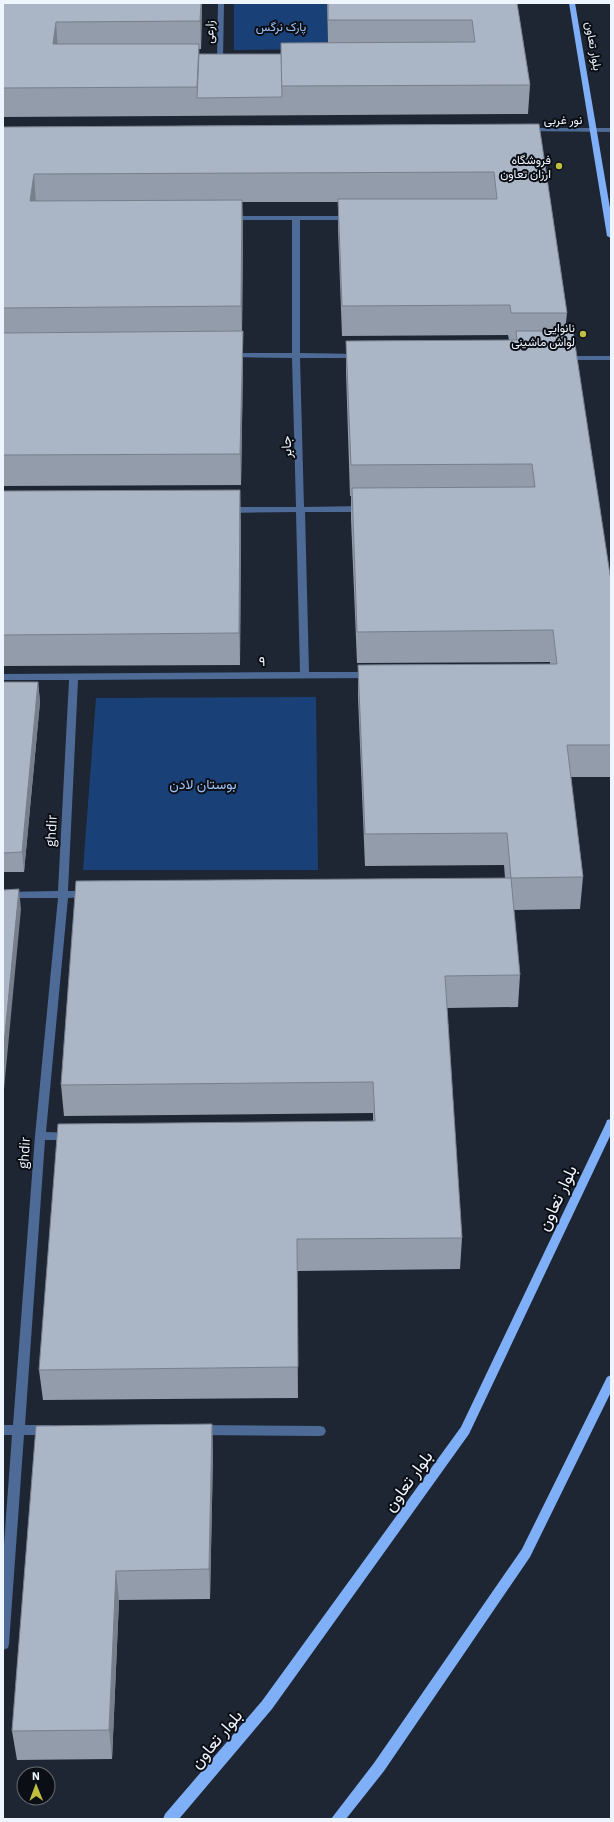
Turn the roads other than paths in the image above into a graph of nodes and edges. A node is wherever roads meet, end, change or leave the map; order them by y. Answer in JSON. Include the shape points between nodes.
{"nodes":[{"id":1,"x":221,"y":3,"type":"edge"},
{"id":2,"x":572,"y":3,"type":"edge"},
{"id":3,"x":212,"y":61,"type":"edge"},
{"id":4,"x":220,"y":61,"type":"junction"},
{"id":5,"x":228,"y":61,"type":"edge"},
{"id":6,"x":522,"y":130,"type":"edge"},
{"id":7,"x":594,"y":130,"type":"junction"},
{"id":8,"x":611,"y":130,"type":"edge"},
{"id":9,"x":224,"y":218,"type":"edge"},
{"id":10,"x":296,"y":218,"type":"junction"},
{"id":11,"x":359,"y":218,"type":"edge"},
{"id":12,"x":611,"y":236,"type":"edge"},
{"id":13,"x":225,"y":355,"type":"edge"},
{"id":14,"x":296,"y":355,"type":"junction"},
{"id":15,"x":367,"y":356,"type":"edge"},
{"id":16,"x":556,"y":358,"type":"edge"},
{"id":17,"x":611,"y":358,"type":"edge"},
{"id":18,"x":300,"y":509,"type":"junction"},
{"id":19,"x":372,"y":509,"type":"edge"},
{"id":20,"x":221,"y":510,"type":"edge"},
{"id":21,"x":305,"y":675,"type":"junction"},
{"id":22,"x":382,"y":675,"type":"edge"},
{"id":23,"x":3,"y":677,"type":"edge"},
{"id":24,"x":74,"y":677,"type":"junction"},
{"id":25,"x":102,"y":894,"type":"edge"},
{"id":26,"x":3,"y":895,"type":"edge"},
{"id":27,"x":63,"y":895,"type":"junction"},
{"id":28,"x":611,"y":1123,"type":"edge"},
{"id":29,"x":40,"y":1136,"type":"junction"},
{"id":30,"x":80,"y":1136,"type":"edge"},
{"id":31,"x":611,"y":1380,"type":"edge"},
{"id":32,"x":3,"y":1430,"type":"edge"},
{"id":33,"x":19,"y":1430,"type":"junction"},
{"id":34,"x":59,"y":1430,"type":"edge"},
{"id":35,"x":185,"y":1430,"type":"edge"},
{"id":36,"x":320,"y":1431,"type":"dead end"},
{"id":37,"x":3,"y":1636,"type":"edge"},
{"id":38,"x":170,"y":1819,"type":"edge"},
{"id":39,"x":338,"y":1819,"type":"edge"}],
"edges":[{"from":1,"to":4,"type":"street","name":"زارعی"},
{"from":2,"to":7,"type":"main road","name":"بلوار تعاون"},
{"from":3,"to":4,"type":"street"},
{"from":4,"to":5,"type":"street"},
{"from":6,"to":7,"type":"street","name":"نور غربی"},
{"from":7,"to":8,"type":"street","name":"نور غربی"},
{"from":7,"to":12,"type":"main road","name":"بلوار تعاون"},
{"from":9,"to":10,"type":"street"},
{"from":10,"to":11,"type":"street"},
{"from":10,"to":14,"type":"street","name":"جابر"},
{"from":13,"to":14,"type":"street"},
{"from":14,"to":15,"type":"street"},
{"from":14,"to":18,"type":"street","name":"جابر"},
{"from":16,"to":17,"type":"street"},
{"from":18,"to":19,"type":"street"},
{"from":18,"to":20,"type":"street"},
{"from":18,"to":21,"type":"street","name":"جابر"},
{"from":21,"to":22,"type":"street","name":"۹"},
{"from":21,"to":24,"type":"street","name":"۹"},
{"from":23,"to":24,"type":"street","name":"۹"},
{"from":24,"to":27,"type":"street","name":"ghdir"},
{"from":25,"to":27,"type":"street"},
{"from":26,"to":27,"type":"street"},
{"from":27,"to":29,"type":"street","name":"ghdir"},
{"from":28,"to":38,"type":"main road","name":"بلوار تعاون","via":[[465,1430],[267,1706]]},
{"from":29,"to":30,"type":"street"},
{"from":29,"to":33,"type":"street","name":"ghdir"},
{"from":31,"to":39,"type":"main road","via":[[526,1553],[379,1768]]},
{"from":32,"to":33,"type":"street"},
{"from":33,"to":34,"type":"street"},
{"from":33,"to":37,"type":"street","name":"ghdir"},
{"from":35,"to":36,"type":"street"}]}
